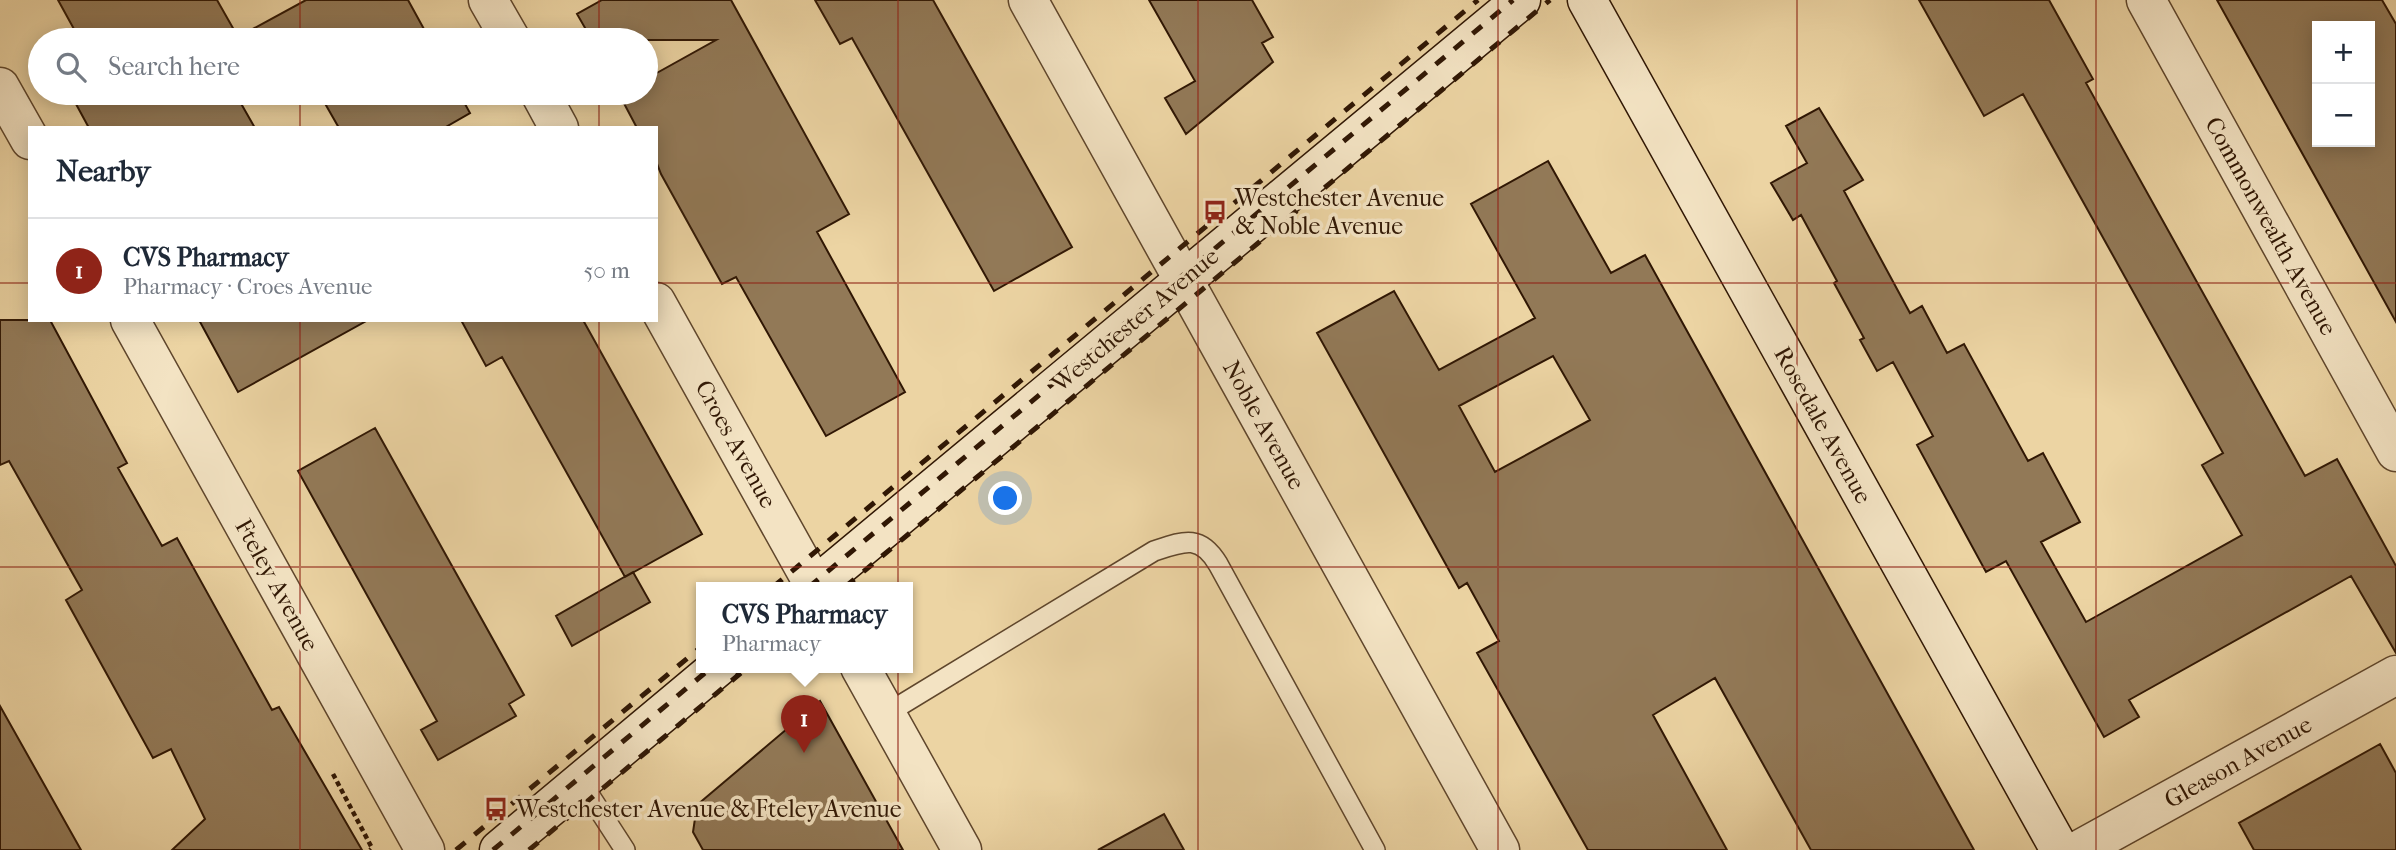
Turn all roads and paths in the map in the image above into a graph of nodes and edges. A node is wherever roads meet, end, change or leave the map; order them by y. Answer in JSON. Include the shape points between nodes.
{"nodes":[{"id":1,"x":488,"y":0,"type":"edge"},
{"id":2,"x":1028,"y":0,"type":"edge"},
{"id":3,"x":1521,"y":0,"type":"edge"},
{"id":4,"x":1587,"y":0,"type":"edge"},
{"id":5,"x":2146,"y":0,"type":"edge"},
{"id":6,"x":503,"y":28,"type":"edge"},
{"id":7,"x":0,"y":86,"type":"edge"},
{"id":8,"x":547,"y":105,"type":"edge"},
{"id":9,"x":558,"y":126,"type":"edge"},
{"id":10,"x":28,"y":136,"type":"edge"},
{"id":11,"x":1184,"y":280,"type":"junction"},
{"id":12,"x":658,"y":306,"type":"edge"},
{"id":13,"x":131,"y":322,"type":"edge"},
{"id":14,"x":2396,"y":452,"type":"edge"},
{"id":15,"x":812,"y":582,"type":"edge"},
{"id":16,"x":821,"y":582,"type":"edge"},
{"id":17,"x":711,"y":673,"type":"edge"},
{"id":18,"x":862,"y":673,"type":"edge"},
{"id":19,"x":2396,"y":675,"type":"edge"},
{"id":20,"x":886,"y":715,"type":"junction"},
{"id":21,"x":333,"y":774,"type":"dead end"},
{"id":22,"x":581,"y":782,"type":"junction"},
{"id":23,"x":370,"y":850,"type":"edge"},
{"id":24,"x":425,"y":850,"type":"edge"},
{"id":25,"x":499,"y":850,"type":"edge"},
{"id":26,"x":625,"y":850,"type":"edge"},
{"id":27,"x":962,"y":850,"type":"edge"},
{"id":28,"x":1375,"y":850,"type":"edge"},
{"id":29,"x":1500,"y":850,"type":"edge"},
{"id":30,"x":2060,"y":850,"type":"edge"},
{"id":31,"x":2080,"y":850,"type":"edge"}],
"edges":[{"from":1,"to":6,"type":"street"},
{"from":2,"to":11,"type":"street","name":"Noble Avenue"},
{"from":3,"to":11,"type":"street","name":"Westchester Avenue"},
{"from":4,"to":30,"type":"street","name":"Rosedale Avenue"},
{"from":5,"to":14,"type":"street","name":"Commonwealth Avenue"},
{"from":7,"to":10,"type":"street"},
{"from":8,"to":9,"type":"street"},
{"from":11,"to":16,"type":"street","name":"Westchester Avenue"},
{"from":11,"to":29,"type":"street","name":"Noble Avenue"},
{"from":12,"to":15,"type":"street","name":"Croes Avenue"},
{"from":13,"to":24,"type":"street","name":"Fteley Avenue"},
{"from":17,"to":22,"type":"street"},
{"from":18,"to":20,"type":"street"},
{"from":19,"to":31,"type":"street","name":"Gleason Avenue"},
{"from":20,"to":27,"type":"street"},
{"from":20,"to":28,"type":"lane","via":[[1154,551],[1193,542],[1208,547]]},
{"from":21,"to":23,"type":"path"},
{"from":22,"to":25,"type":"street"},
{"from":22,"to":26,"type":"lane"}]}
